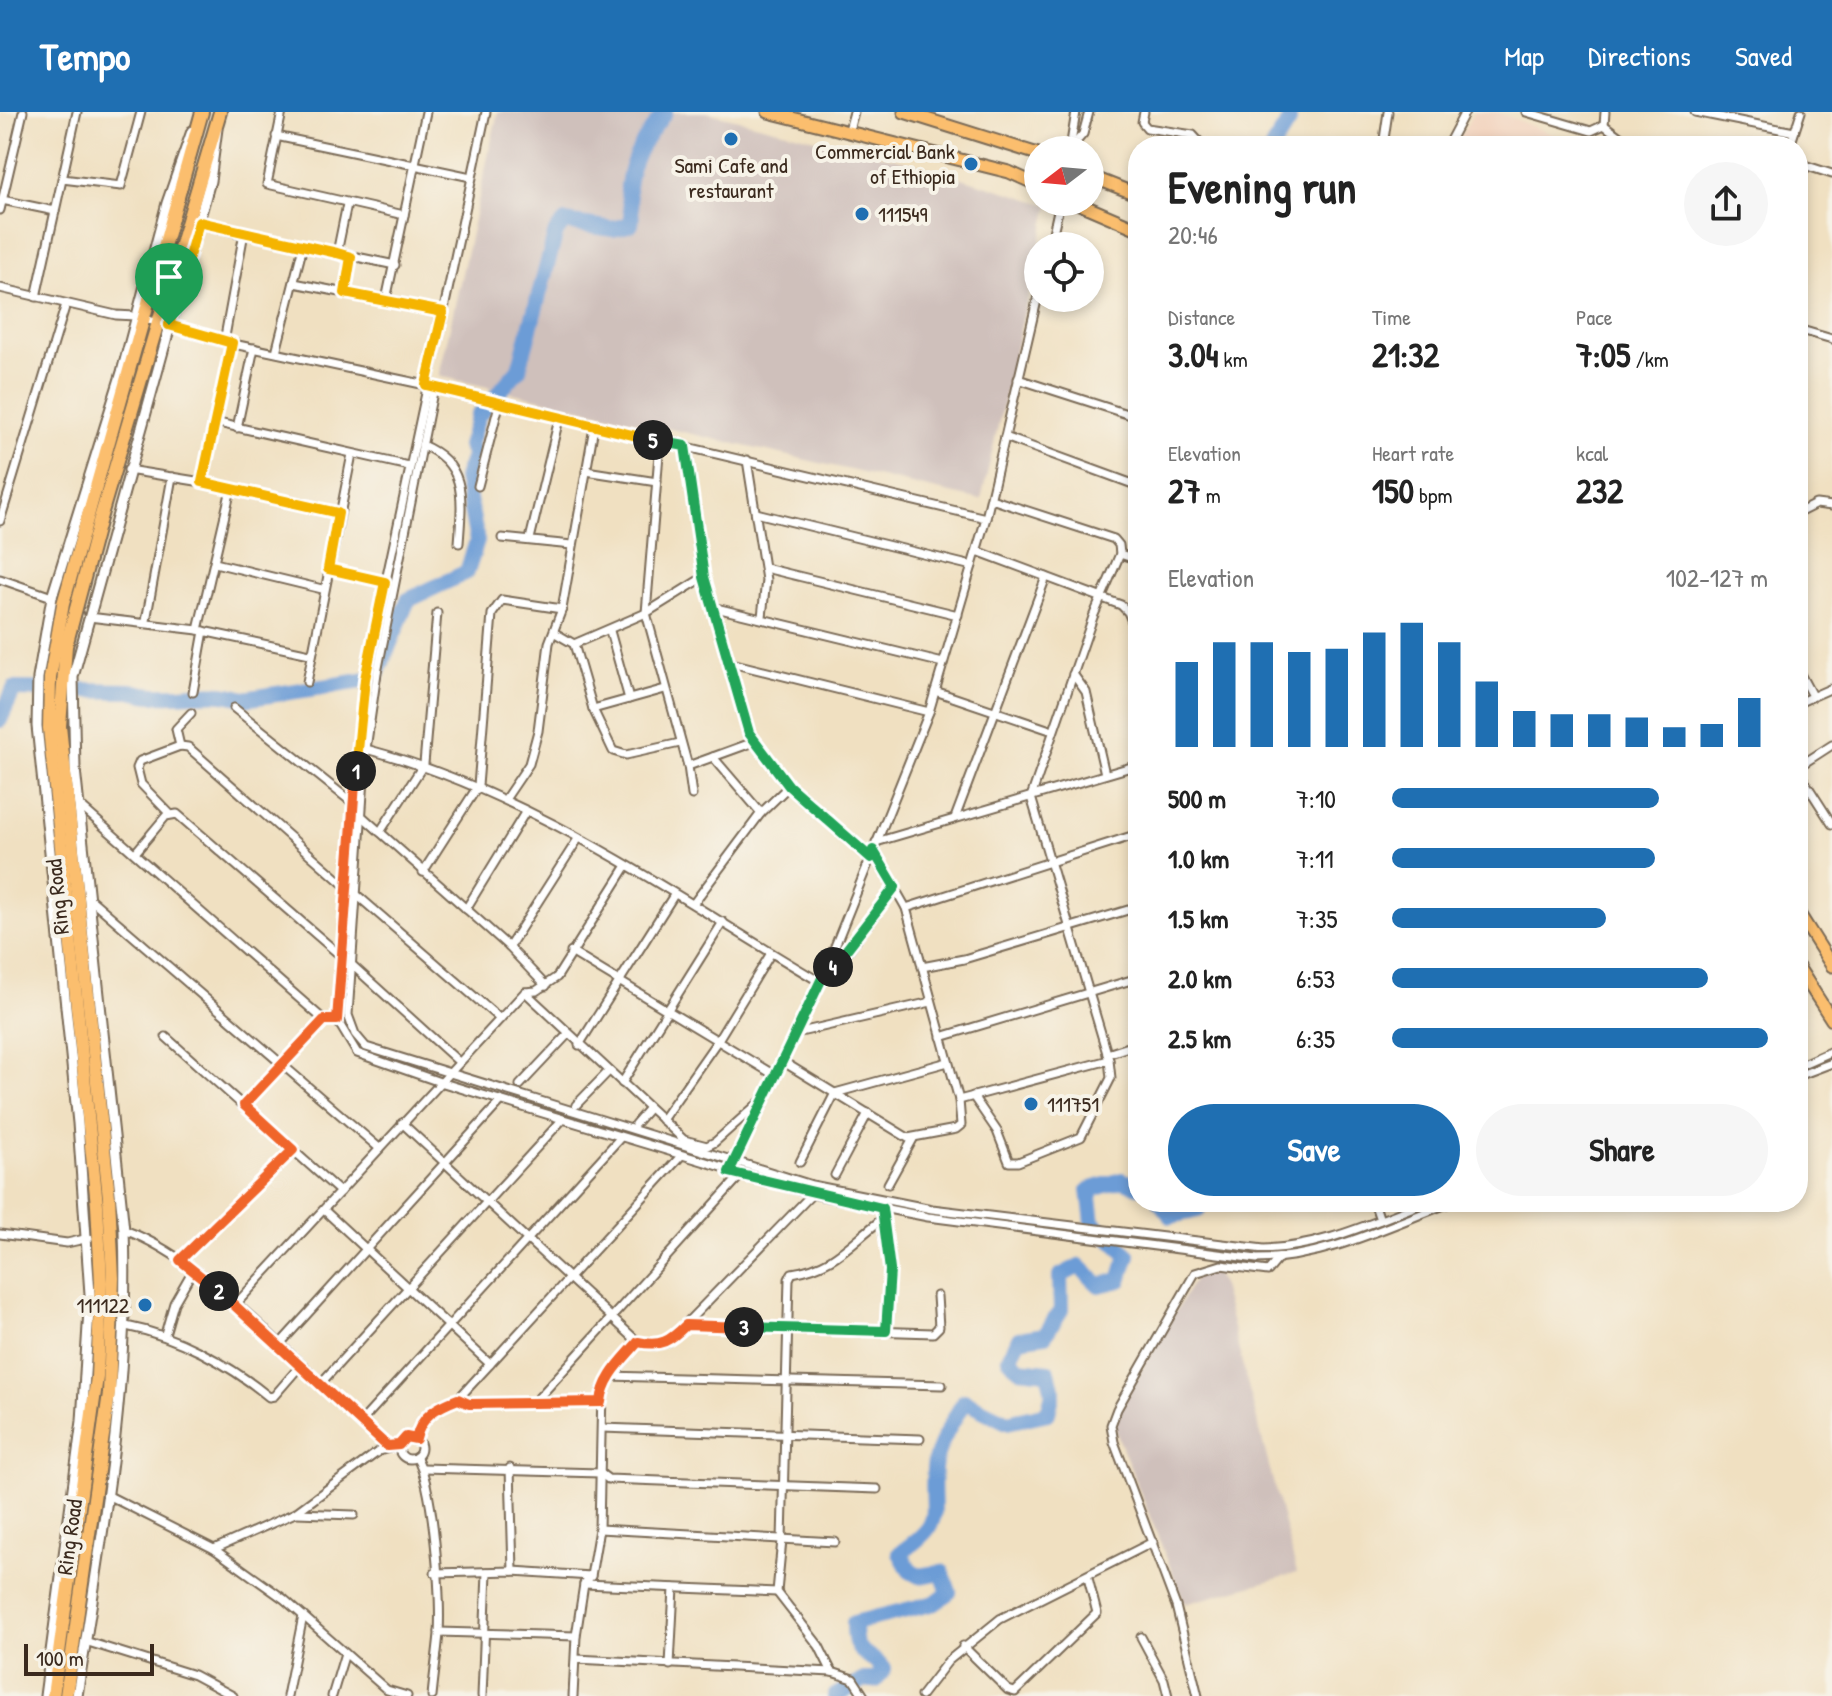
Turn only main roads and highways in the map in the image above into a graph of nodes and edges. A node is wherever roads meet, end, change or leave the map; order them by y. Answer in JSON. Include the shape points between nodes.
{"nodes":[{"id":1,"x":768,"y":112,"type":"edge"},
{"id":2,"x":904,"y":112,"type":"edge"},
{"id":3,"x":201,"y":115,"type":"edge"},
{"id":4,"x":218,"y":118,"type":"edge"},
{"id":5,"x":1024,"y":150,"type":"edge"},
{"id":6,"x":1024,"y":179,"type":"edge"},
{"id":7,"x":1104,"y":182,"type":"edge"},
{"id":8,"x":1128,"y":191,"type":"edge"},
{"id":9,"x":1104,"y":214,"type":"edge"},
{"id":10,"x":1128,"y":225,"type":"edge"},
{"id":11,"x":152,"y":320,"type":"junction"},
{"id":12,"x":54,"y":714,"type":"junction"},
{"id":13,"x":1808,"y":928,"type":"edge"},
{"id":14,"x":1832,"y":966,"type":"edge"},
{"id":15,"x":1808,"y":983,"type":"edge"},
{"id":16,"x":1832,"y":1020,"type":"edge"},
{"id":17,"x":53,"y":1696,"type":"edge"},
{"id":18,"x":66,"y":1696,"type":"edge"}],
"edges":[{"from":1,"to":6,"type":"main road"},
{"from":2,"to":5,"type":"main road"},
{"from":3,"to":11,"type":"highway","name":"Ring Road"},
{"from":4,"to":11,"type":"highway","name":"Ring Road"},
{"from":7,"to":8,"type":"main road"},
{"from":9,"to":10,"type":"main road"},
{"from":11,"to":12,"type":"highway","name":"Ring Road","via":[[56,678]]},
{"from":12,"to":17,"type":"highway","name":"Ring Road","via":[[101,1282],[97,1377]]},
{"from":12,"to":18,"type":"highway","name":"Ring Road","via":[[109,1197],[113,1278],[109,1393]]},
{"from":13,"to":14,"type":"main road"},
{"from":15,"to":16,"type":"main road"}]}
